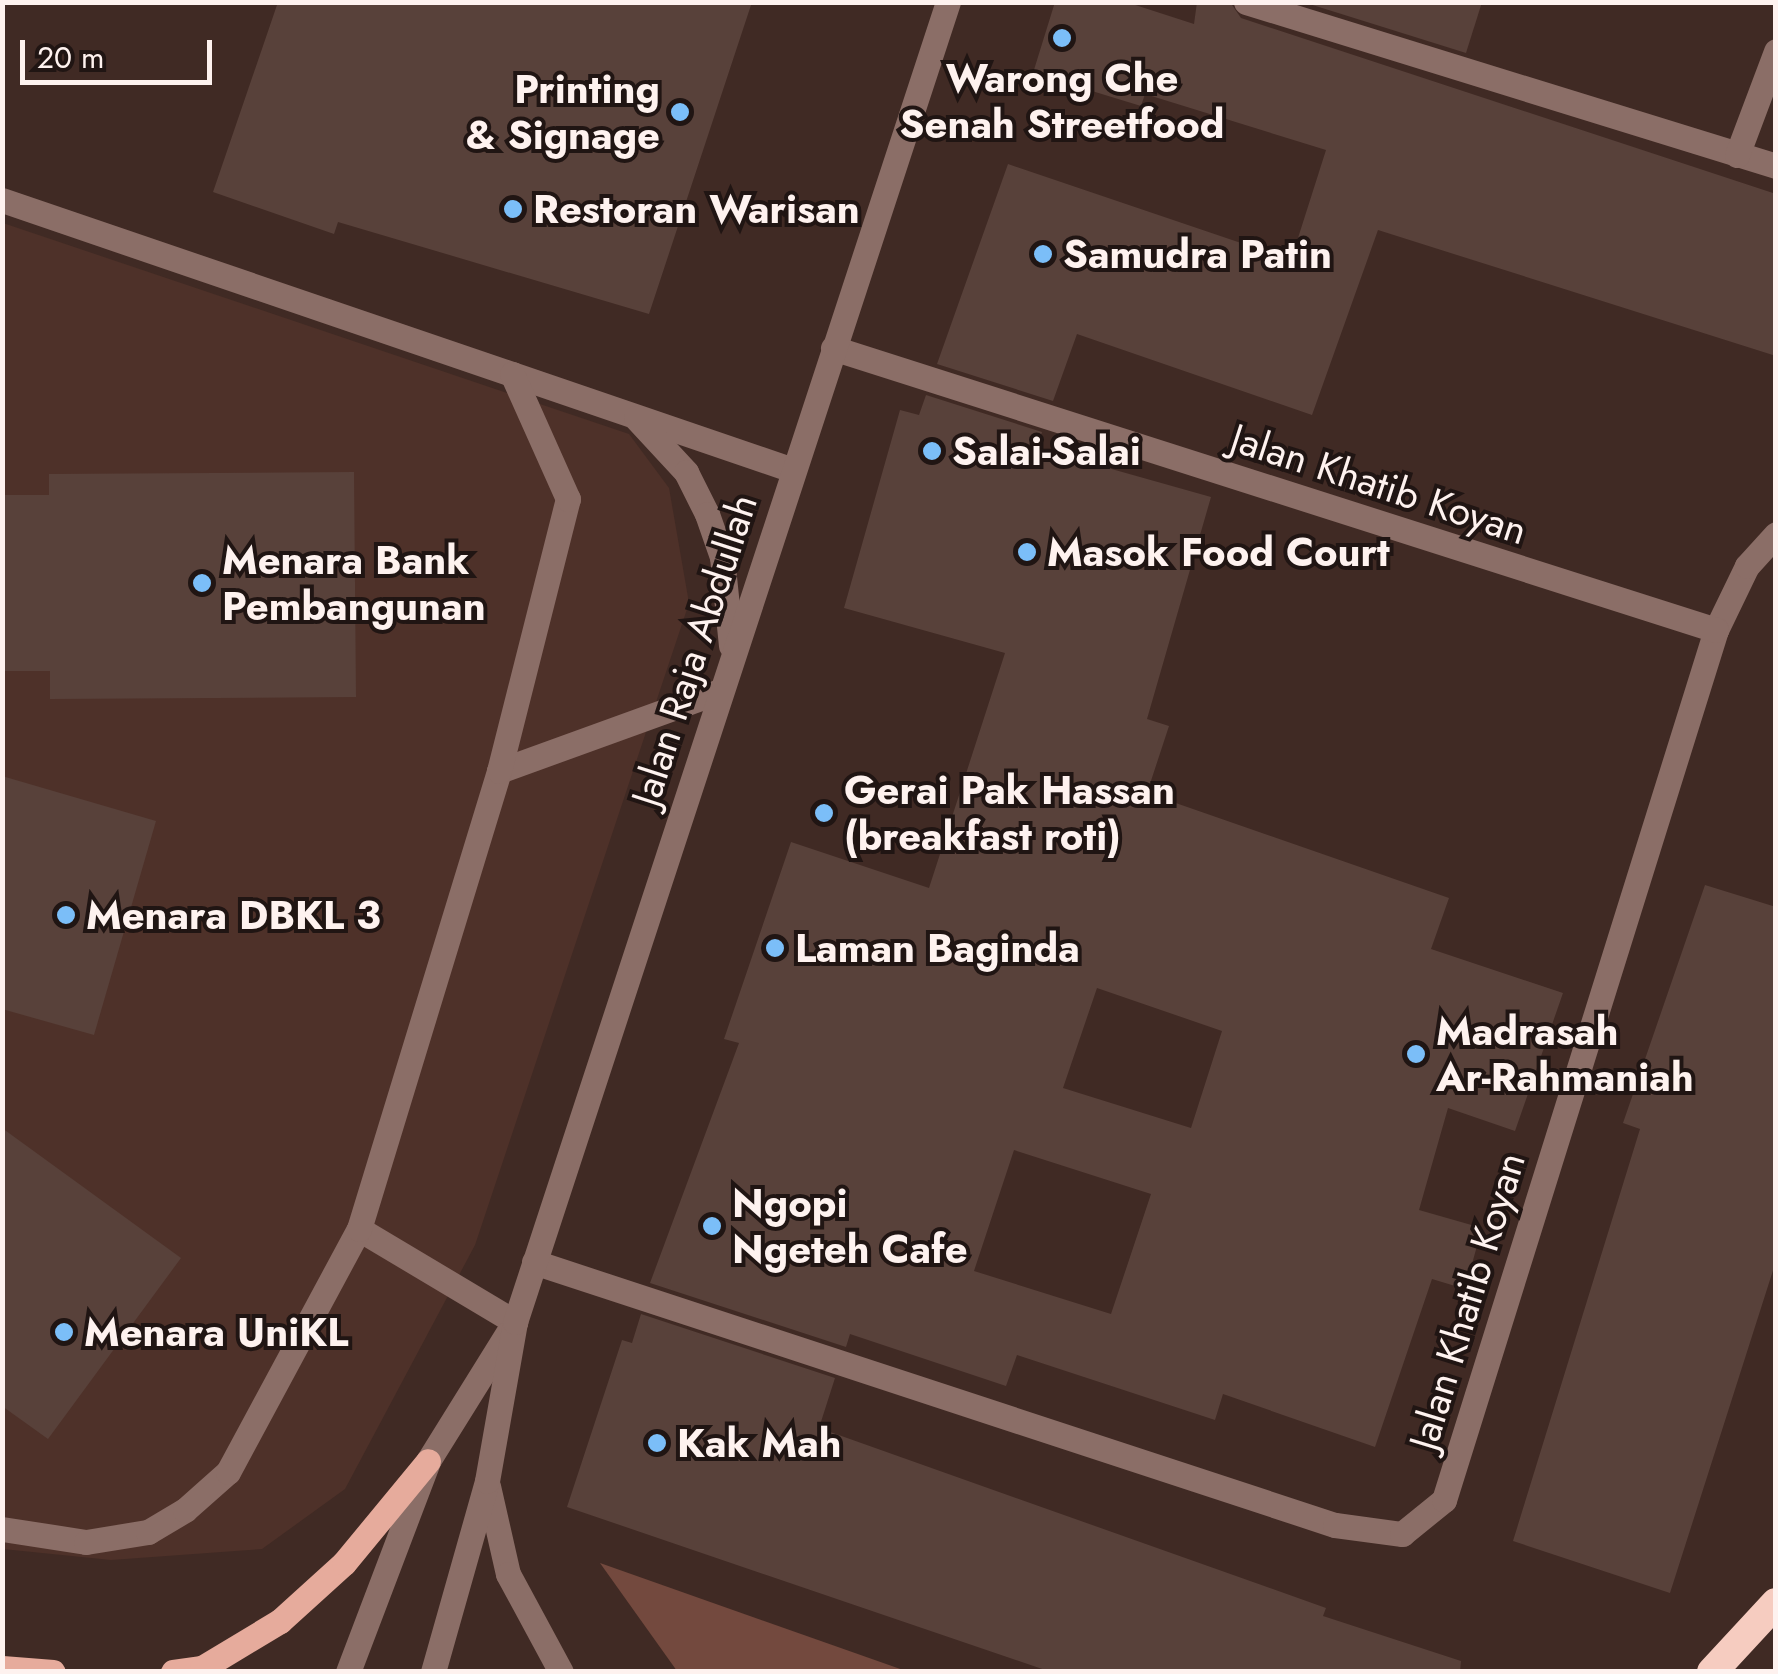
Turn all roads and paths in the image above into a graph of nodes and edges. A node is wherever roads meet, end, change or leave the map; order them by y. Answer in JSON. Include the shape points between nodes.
{"nodes":[{"id":1,"x":948,"y":2,"type":"edge"},
{"id":2,"x":1246,"y":2,"type":"edge"},
{"id":3,"x":1776,"y":51,"type":"edge"},
{"id":4,"x":1737,"y":155,"type":"junction"},
{"id":5,"x":1776,"y":166,"type":"edge"},
{"id":6,"x":2,"y":200,"type":"edge"},
{"id":7,"x":833,"y":348,"type":"junction"},
{"id":8,"x":512,"y":374,"type":"junction"},
{"id":9,"x":631,"y":412,"type":"junction"},
{"id":10,"x":793,"y":470,"type":"junction"},
{"id":11,"x":1776,"y":534,"type":"edge"},
{"id":12,"x":1716,"y":630,"type":"junction"},
{"id":13,"x":732,"y":656,"type":"junction"},
{"id":14,"x":720,"y":691,"type":"junction"},
{"id":15,"x":498,"y":771,"type":"junction"},
{"id":16,"x":359,"y":1230,"type":"junction"},
{"id":17,"x":534,"y":1262,"type":"junction"},
{"id":18,"x":514,"y":1322,"type":"junction"},
{"id":19,"x":428,"y":1460,"type":"junction"},
{"id":20,"x":487,"y":1481,"type":"junction"},
{"id":21,"x":2,"y":1529,"type":"edge"},
{"id":22,"x":1776,"y":1603,"type":"edge"},
{"id":23,"x":2,"y":1668,"type":"edge"},
{"id":24,"x":53,"y":1672,"type":"edge"},
{"id":25,"x":173,"y":1672,"type":"edge"},
{"id":26,"x":348,"y":1672,"type":"edge"},
{"id":27,"x":433,"y":1672,"type":"edge"},
{"id":28,"x":560,"y":1672,"type":"edge"},
{"id":29,"x":1712,"y":1672,"type":"edge"}],
"edges":[{"from":1,"to":7,"type":"street","name":"Jalan Raja Abdullah"},
{"from":2,"to":4,"type":"street"},
{"from":3,"to":4,"type":"street"},
{"from":4,"to":5,"type":"street"},
{"from":6,"to":8,"type":"street"},
{"from":7,"to":10,"type":"street","name":"Jalan Raja Abdullah"},
{"from":7,"to":12,"type":"street","name":"Jalan Khatib Koyan"},
{"from":8,"to":9,"type":"street"},
{"from":8,"to":15,"type":"street","via":[[568,499]]},
{"from":9,"to":10,"type":"street"},
{"from":9,"to":13,"type":"street","via":[[686,472],[708,514],[722,557]]},
{"from":10,"to":13,"type":"street","name":"Jalan Raja Abdullah"},
{"from":11,"to":12,"type":"street","via":[[1747,566]]},
{"from":12,"to":17,"type":"street","name":"Jalan Khatib Koyan","via":[[1444,1500],[1402,1534],[1335,1525]]},
{"from":13,"to":14,"type":"street","name":"Jalan Raja Abdullah"},
{"from":14,"to":15,"type":"street"},
{"from":14,"to":17,"type":"street","name":"Jalan Raja Abdullah"},
{"from":15,"to":16,"type":"street"},
{"from":16,"to":18,"type":"street"},
{"from":16,"to":21,"type":"street","via":[[228,1472],[185,1510],[148,1532],[86,1542]]},
{"from":17,"to":18,"type":"street","name":"Jalan Raja Abdullah"},
{"from":18,"to":19,"type":"street","name":"Jalan Raja Abdullah"},
{"from":18,"to":20,"type":"street","name":"Jalan Raja Abdullah"},
{"from":19,"to":25,"type":"main road","via":[[344,1564],[280,1621],[202,1668]]},
{"from":19,"to":26,"type":"street","name":"Jalan Raja Abdullah"},
{"from":20,"to":27,"type":"street","name":"Jalan Raja Abdullah"},
{"from":20,"to":28,"type":"street","via":[[508,1574]]},
{"from":22,"to":29,"type":"highway"},
{"from":23,"to":24,"type":"main road"}]}
